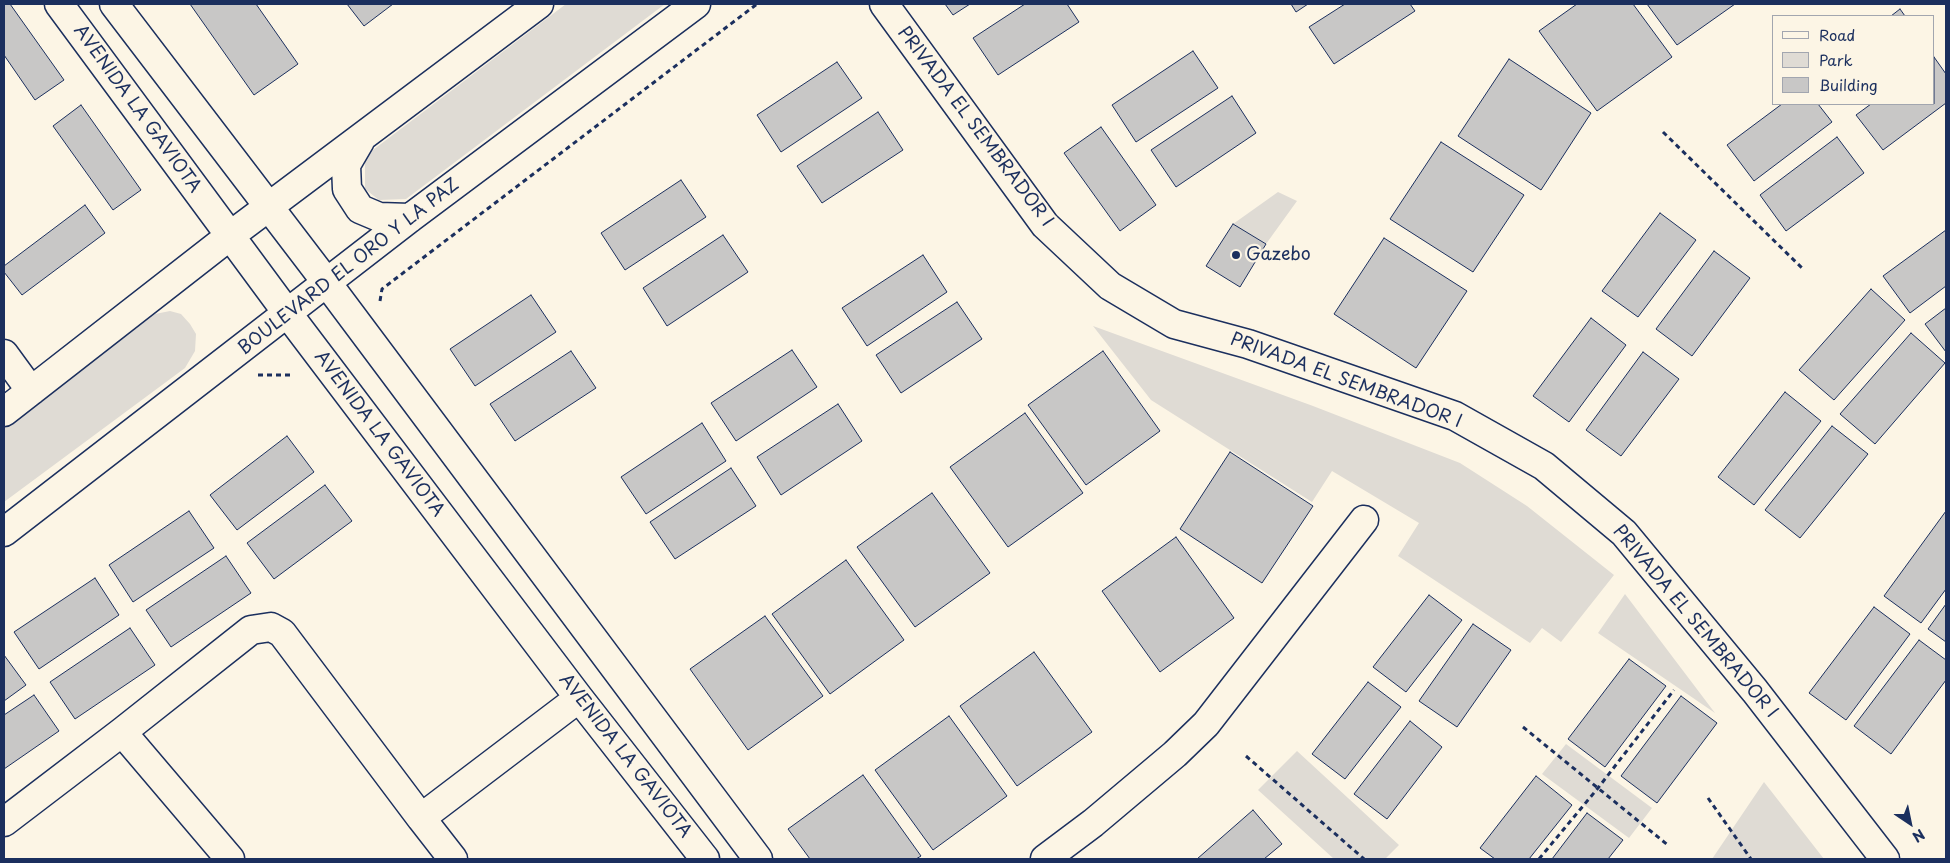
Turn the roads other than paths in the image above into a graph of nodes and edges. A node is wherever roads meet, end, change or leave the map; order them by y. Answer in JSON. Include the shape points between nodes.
{"nodes":[{"id":1,"x":60,"y":4,"type":"edge"},
{"id":2,"x":114,"y":4,"type":"edge"},
{"id":3,"x":539,"y":4,"type":"edge"},
{"id":4,"x":696,"y":4,"type":"edge"},
{"id":5,"x":884,"y":4,"type":"edge"},
{"id":6,"x":360,"y":139,"type":"junction"},
{"id":7,"x":268,"y":208,"type":"junction"},
{"id":8,"x":410,"y":218,"type":"junction"},
{"id":9,"x":231,"y":235,"type":"junction"},
{"id":10,"x":327,"y":284,"type":"junction"},
{"id":11,"x":288,"y":314,"type":"junction"},
{"id":12,"x":4,"y":354,"type":"edge"},
{"id":13,"x":30,"y":391,"type":"junction"},
{"id":14,"x":4,"y":412,"type":"edge"},
{"id":15,"x":1364,"y":520,"type":"dead end"},
{"id":16,"x":4,"y":532,"type":"edge"},
{"id":17,"x":579,"y":698,"type":"junction"},
{"id":18,"x":122,"y":732,"type":"junction"},
{"id":19,"x":421,"y":818,"type":"junction"},
{"id":20,"x":4,"y":822,"type":"edge"},
{"id":21,"x":230,"y":859,"type":"edge"},
{"id":22,"x":453,"y":859,"type":"edge"},
{"id":23,"x":705,"y":859,"type":"edge"},
{"id":24,"x":758,"y":859,"type":"edge"},
{"id":25,"x":1045,"y":859,"type":"edge"},
{"id":26,"x":1885,"y":859,"type":"edge"}],
"edges":[{"from":1,"to":9,"type":"street","name":"AVENIDA LA GAVIOTA"},
{"from":2,"to":7,"type":"street"},
{"from":3,"to":6,"type":"street"},
{"from":4,"to":8,"type":"street","name":"BOULEVARD EL ORO Y LA PAZ"},
{"from":5,"to":26,"type":"street","name":"PRIVADA EL SEMBRADOR I","via":[[1045,225],[1110,286],[1174,324],[1248,344],[1454,416],[1544,466],[1624,532],[1755,691]]},
{"from":6,"to":7,"type":"street"},
{"from":6,"to":8,"type":"street","via":[[346,165],[347,189],[360,209],[379,217]]},
{"from":7,"to":9,"type":"street"},
{"from":7,"to":10,"type":"street"},
{"from":8,"to":10,"type":"street","name":"BOULEVARD EL ORO Y LA PAZ"},
{"from":9,"to":11,"type":"street","name":"AVENIDA LA GAVIOTA"},
{"from":9,"to":13,"type":"street"},
{"from":10,"to":11,"type":"street","name":"BOULEVARD EL ORO Y LA PAZ"},
{"from":10,"to":24,"type":"street"},
{"from":11,"to":16,"type":"street","name":"BOULEVARD EL ORO Y LA PAZ"},
{"from":11,"to":17,"type":"street","name":"AVENIDA LA GAVIOTA"},
{"from":12,"to":13,"type":"street"},
{"from":13,"to":14,"type":"street"},
{"from":15,"to":25,"type":"street","via":[[1206,724],[1100,817]]},
{"from":17,"to":19,"type":"street"},
{"from":17,"to":23,"type":"street","name":"AVENIDA LA GAVIOTA"},
{"from":18,"to":19,"type":"street","via":[[251,630],[271,627],[282,633]]},
{"from":18,"to":20,"type":"street"},
{"from":18,"to":21,"type":"street"},
{"from":19,"to":22,"type":"street"}]}
